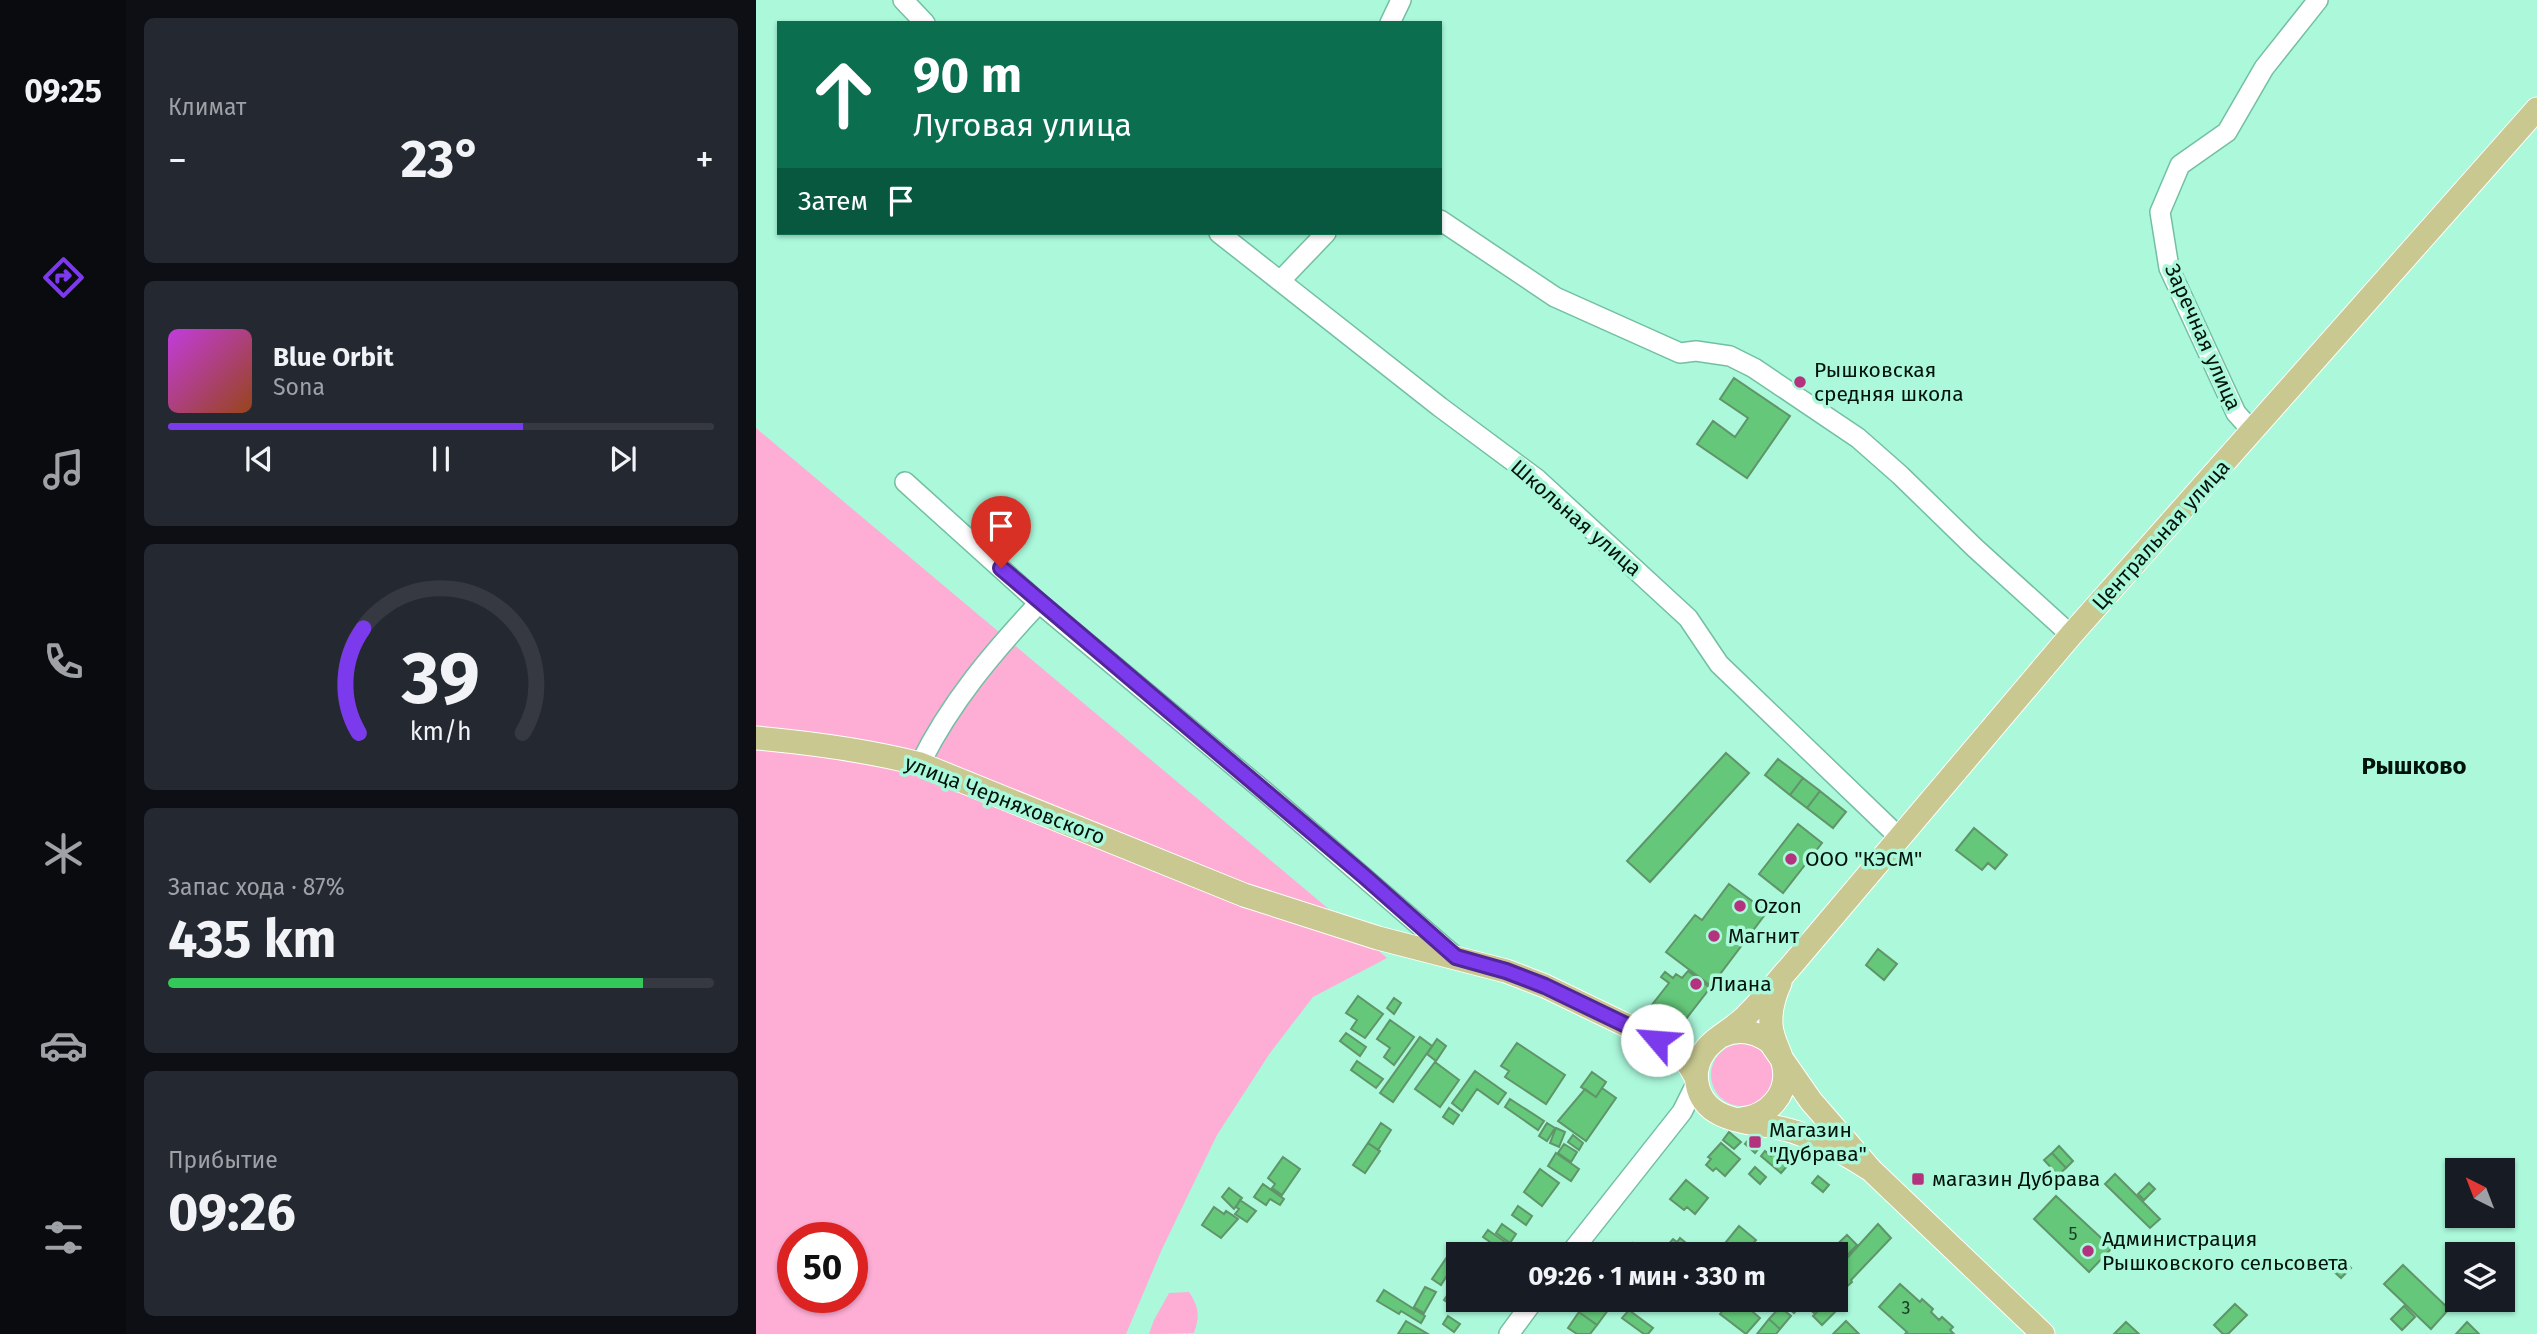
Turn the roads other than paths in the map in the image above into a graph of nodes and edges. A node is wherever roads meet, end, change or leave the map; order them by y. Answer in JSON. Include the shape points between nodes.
{"nodes":[{"id":1,"x":903,"y":0,"type":"edge"},
{"id":2,"x":1401,"y":0,"type":"edge"},
{"id":3,"x":2318,"y":0,"type":"edge"},
{"id":4,"x":923,"y":21,"type":"edge"},
{"id":5,"x":1391,"y":21,"type":"edge"},
{"id":6,"x":2537,"y":109,"type":"edge"},
{"id":7,"x":1442,"y":221,"type":"edge"},
{"id":8,"x":1222,"y":235,"type":"edge"},
{"id":9,"x":1324,"y":235,"type":"edge"},
{"id":10,"x":1281,"y":280,"type":"junction"},
{"id":11,"x":2253,"y":432,"type":"junction"},
{"id":12,"x":905,"y":482,"type":"dead end"},
{"id":13,"x":1039,"y":603,"type":"junction"},
{"id":14,"x":2071,"y":635,"type":"junction"},
{"id":15,"x":756,"y":738,"type":"edge"},
{"id":16,"x":920,"y":764,"type":"junction"},
{"id":17,"x":1900,"y":838,"type":"junction"},
{"id":18,"x":1456,"y":957,"type":"junction"},
{"id":19,"x":1791,"y":966,"type":"junction"},
{"id":20,"x":1725,"y":1034,"type":"junction"},
{"id":21,"x":1657,"y":1040,"type":"junction"},
{"id":22,"x":1781,"y":1057,"type":"junction"},
{"id":23,"x":1696,"y":1077,"type":"junction"},
{"id":24,"x":1716,"y":1112,"type":"junction"},
{"id":25,"x":1742,"y":1119,"type":"junction"},
{"id":26,"x":1674,"y":1124,"type":"junction"},
{"id":27,"x":1871,"y":1170,"type":"junction"},
{"id":28,"x":1579,"y":1242,"type":"edge"},
{"id":29,"x":1525,"y":1312,"type":"edge"},
{"id":30,"x":1509,"y":1334,"type":"edge"},
{"id":31,"x":2043,"y":1334,"type":"edge"}],
"edges":[{"from":1,"to":4,"type":"street"},
{"from":2,"to":5,"type":"street"},
{"from":3,"to":11,"type":"street","name":"Заречная улица","via":[[2264,68],[2227,132],[2180,165],[2160,212],[2169,268],[2236,413]]},
{"from":6,"to":11,"type":"main road","name":"Центральная улица"},
{"from":7,"to":14,"type":"street","via":[[1555,297],[1680,353],[1730,356],[1809,404],[1900,475]]},
{"from":8,"to":10,"type":"street","name":"Школьная улица"},
{"from":9,"to":10,"type":"street"},
{"from":10,"to":17,"type":"street","name":"Школьная улица","via":[[1536,479],[1688,618],[1718,664]]},
{"from":11,"to":14,"type":"main road","name":"Центральная улица"},
{"from":12,"to":13,"type":"street"},
{"from":13,"to":16,"type":"street","via":[[990,656]]},
{"from":13,"to":18,"type":"street"},
{"from":14,"to":17,"type":"main road","name":"Центральная улица"},
{"from":15,"to":16,"type":"main road","name":"улица Черняховского"},
{"from":16,"to":18,"type":"main road","name":"улица Черняховского","via":[[1244,895],[1378,938]]},
{"from":17,"to":19,"type":"main road","name":"Центральная улица"},
{"from":18,"to":21,"type":"main road","name":"улица Черняховского","via":[[1545,986]]},
{"from":19,"to":20,"type":"main road"},
{"from":19,"to":22,"type":"main road","via":[[1781,979],[1771,1010],[1771,1027]]},
{"from":20,"to":21,"type":"main road","via":[[1692,1046]]},
{"from":20,"to":22,"type":"main road","via":[[1753,1033],[1770,1042]]},
{"from":20,"to":23,"type":"main road","via":[[1701,1055]]},
{"from":21,"to":23,"type":"main road","via":[[1677,1053]]},
{"from":22,"to":25,"type":"main road","via":[[1784,1083],[1778,1099],[1759,1116]]},
{"from":22,"to":27,"type":"main road","via":[[1811,1101]]},
{"from":23,"to":24,"type":"main road","via":[[1700,1093]]},
{"from":23,"to":26,"type":"street"},
{"from":24,"to":25,"type":"main road"},
{"from":24,"to":26,"type":"street","via":[[1695,1111]]},
{"from":25,"to":27,"type":"main road","via":[[1826,1143]]},
{"from":26,"to":28,"type":"street"},
{"from":27,"to":31,"type":"main road"},
{"from":29,"to":30,"type":"street"}]}
